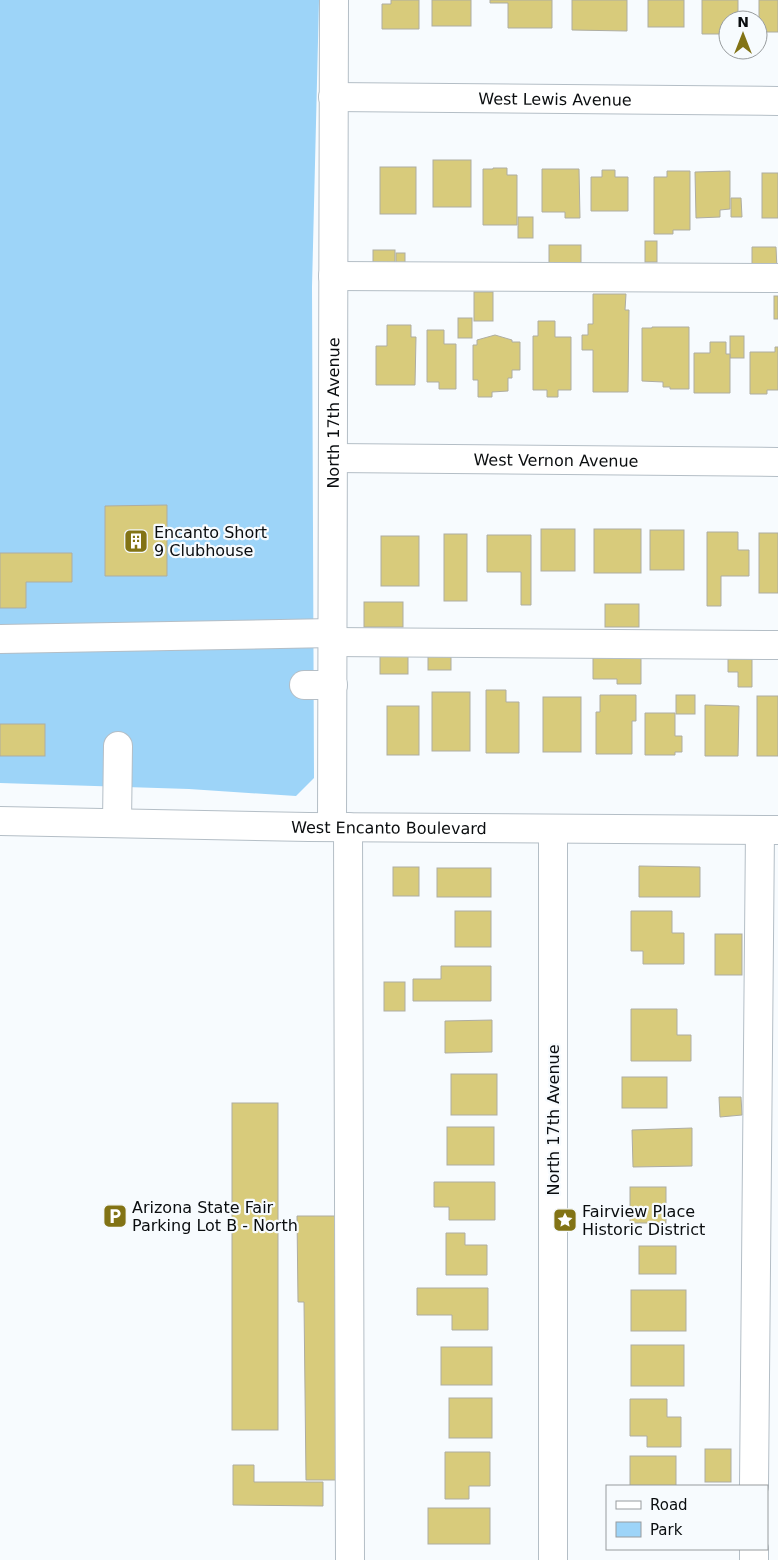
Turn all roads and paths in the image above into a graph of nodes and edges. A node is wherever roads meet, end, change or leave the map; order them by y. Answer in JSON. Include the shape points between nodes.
{"nodes":[{"id":1,"x":334,"y":0,"type":"edge"},
{"id":2,"x":333,"y":97,"type":"junction"},
{"id":3,"x":778,"y":101,"type":"edge"},
{"id":4,"x":333,"y":276,"type":"junction"},
{"id":5,"x":778,"y":278,"type":"edge"},
{"id":6,"x":334,"y":458,"type":"junction"},
{"id":7,"x":778,"y":462,"type":"edge"},
{"id":8,"x":332,"y":638,"type":"junction"},
{"id":9,"x":0,"y":639,"type":"edge"},
{"id":10,"x":778,"y":645,"type":"edge"},
{"id":11,"x":304,"y":685,"type":"dead end"},
{"id":12,"x":332,"y":685,"type":"junction"},
{"id":13,"x":118,"y":746,"type":"dead end"},
{"id":14,"x":0,"y":821,"type":"edge"},
{"id":15,"x":117,"y":824,"type":"junction"},
{"id":16,"x":340,"y":827,"type":"junction"},
{"id":17,"x":553,"y":830,"type":"junction"},
{"id":18,"x":769,"y":830,"type":"edge"},
{"id":19,"x":754,"y":1485,"type":"edge"},
{"id":20,"x":350,"y":1560,"type":"edge"},
{"id":21,"x":553,"y":1560,"type":"edge"}],
"edges":[{"from":1,"to":2,"type":"street","name":"North 17th Avenue"},
{"from":2,"to":3,"type":"street","name":"West Lewis Avenue"},
{"from":2,"to":4,"type":"street","name":"North 17th Avenue"},
{"from":4,"to":5,"type":"street"},
{"from":4,"to":6,"type":"street","name":"North 17th Avenue"},
{"from":6,"to":7,"type":"street","name":"West Vernon Avenue"},
{"from":6,"to":8,"type":"street","name":"North 17th Avenue"},
{"from":8,"to":9,"type":"street"},
{"from":8,"to":10,"type":"street"},
{"from":8,"to":12,"type":"street","name":"North 17th Avenue"},
{"from":11,"to":12,"type":"street"},
{"from":12,"to":16,"type":"street","name":"North 17th Avenue"},
{"from":13,"to":15,"type":"street"},
{"from":14,"to":15,"type":"street","name":"West Encanto Boulevard"},
{"from":15,"to":16,"type":"street","name":"West Encanto Boulevard"},
{"from":16,"to":17,"type":"street","name":"West Encanto Boulevard"},
{"from":16,"to":20,"type":"street","name":"North 17th Avenue"},
{"from":17,"to":18,"type":"street","name":"West Encanto Boulevard"},
{"from":17,"to":21,"type":"street","name":"North 17th Avenue"},
{"from":18,"to":19,"type":"street"}]}
